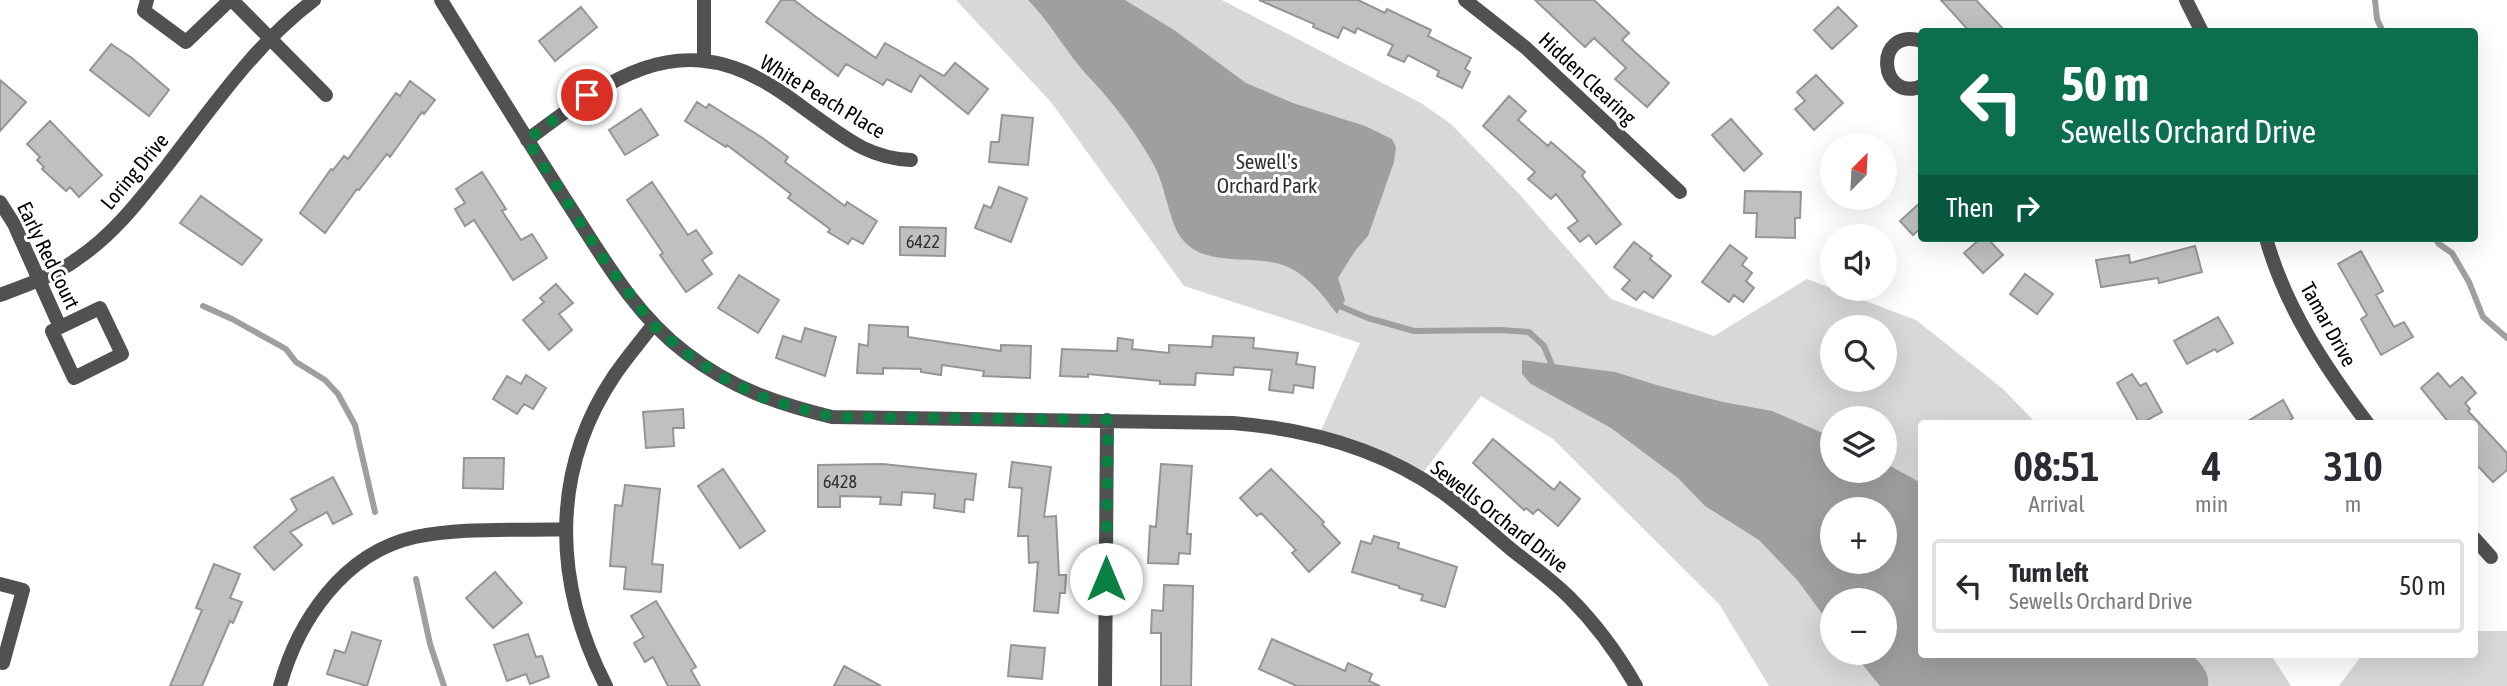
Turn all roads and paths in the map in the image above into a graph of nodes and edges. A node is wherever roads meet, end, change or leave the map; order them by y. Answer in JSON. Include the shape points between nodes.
{"nodes":[{"id":1,"x":147,"y":0,"type":"edge"},
{"id":2,"x":231,"y":0,"type":"edge"},
{"id":3,"x":314,"y":0,"type":"edge"},
{"id":4,"x":441,"y":0,"type":"edge"},
{"id":5,"x":704,"y":0,"type":"edge"},
{"id":6,"x":1465,"y":0,"type":"edge"},
{"id":7,"x":2186,"y":0,"type":"edge"},
{"id":8,"x":2200,"y":28,"type":"edge"},
{"id":9,"x":270,"y":37,"type":"junction"},
{"id":10,"x":1918,"y":40,"type":"edge"},
{"id":11,"x":704,"y":59,"type":"junction"},
{"id":12,"x":1918,"y":87,"type":"edge"},
{"id":13,"x":326,"y":95,"type":"dead end"},
{"id":14,"x":527,"y":140,"type":"junction"},
{"id":15,"x":911,"y":160,"type":"dead end"},
{"id":16,"x":1680,"y":192,"type":"dead end"},
{"id":17,"x":0,"y":202,"type":"edge"},
{"id":18,"x":2267,"y":242,"type":"edge"},
{"id":19,"x":41,"y":280,"type":"junction"},
{"id":20,"x":0,"y":295,"type":"edge"},
{"id":21,"x":653,"y":325,"type":"junction"},
{"id":22,"x":60,"y":327,"type":"junction"},
{"id":23,"x":1108,"y":420,"type":"junction"},
{"id":24,"x":2365,"y":420,"type":"edge"},
{"id":25,"x":566,"y":529,"type":"junction"},
{"id":26,"x":2478,"y":542,"type":"edge"},
{"id":27,"x":2491,"y":557,"type":"dead end"},
{"id":28,"x":0,"y":584,"type":"edge"},
{"id":29,"x":0,"y":662,"type":"edge"},
{"id":30,"x":280,"y":686,"type":"edge"},
{"id":31,"x":606,"y":686,"type":"edge"},
{"id":32,"x":1105,"y":686,"type":"edge"},
{"id":33,"x":1636,"y":686,"type":"edge"}],
"edges":[{"from":1,"to":2,"type":"street","via":[[144,10],[186,42]]},
{"from":2,"to":9,"type":"street"},
{"from":3,"to":9,"type":"street","name":"Loring Drive"},
{"from":4,"to":14,"type":"street","name":"Sewells Orchard Drive"},
{"from":5,"to":11,"type":"street"},
{"from":6,"to":16,"type":"street","name":"Hidden Clearing","via":[[1526,48]]},
{"from":7,"to":8,"type":"street"},
{"from":9,"to":13,"type":"street"},
{"from":9,"to":19,"type":"street","name":"Loring Drive","via":[[132,209],[93,247]]},
{"from":10,"to":12,"type":"street","via":[[1898,42],[1886,60],[1895,83],[1908,89]]},
{"from":11,"to":14,"type":"street","name":"White Peach Place","via":[[640,68],[587,95]]},
{"from":11,"to":15,"type":"street","name":"White Peach Place","via":[[763,80],[868,152]]},
{"from":14,"to":21,"type":"street","name":"Sewells Orchard Drive","via":[[607,264]]},
{"from":17,"to":19,"type":"street","name":"Early Red Court"},
{"from":18,"to":24,"type":"street","name":"Tamar Drive","via":[[2310,341]]},
{"from":19,"to":20,"type":"street","name":"Loring Drive"},
{"from":19,"to":22,"type":"street","name":"Early Red Court"},
{"from":21,"to":23,"type":"street","name":"Sewells Orchard Drive","via":[[725,379],[769,400],[832,417]]},
{"from":21,"to":25,"type":"street","via":[[614,377],[592,418],[578,451]]},
{"from":22,"to":22,"type":"street","name":"Early Red Court","via":[[51,331],[74,378],[122,354],[100,308]]},
{"from":23,"to":32,"type":"street"},
{"from":23,"to":33,"type":"street","name":"Sewells Orchard Drive","via":[[1277,426],[1319,435],[1402,467],[1442,492],[1568,596],[1595,625]]},
{"from":25,"to":30,"type":"street","via":[[446,533],[412,538],[384,549],[338,580],[320,602],[302,626]]},
{"from":25,"to":31,"type":"street","via":[[570,590],[590,656]]},
{"from":26,"to":27,"type":"street"},
{"from":28,"to":29,"type":"street","via":[[23,590]]}]}
